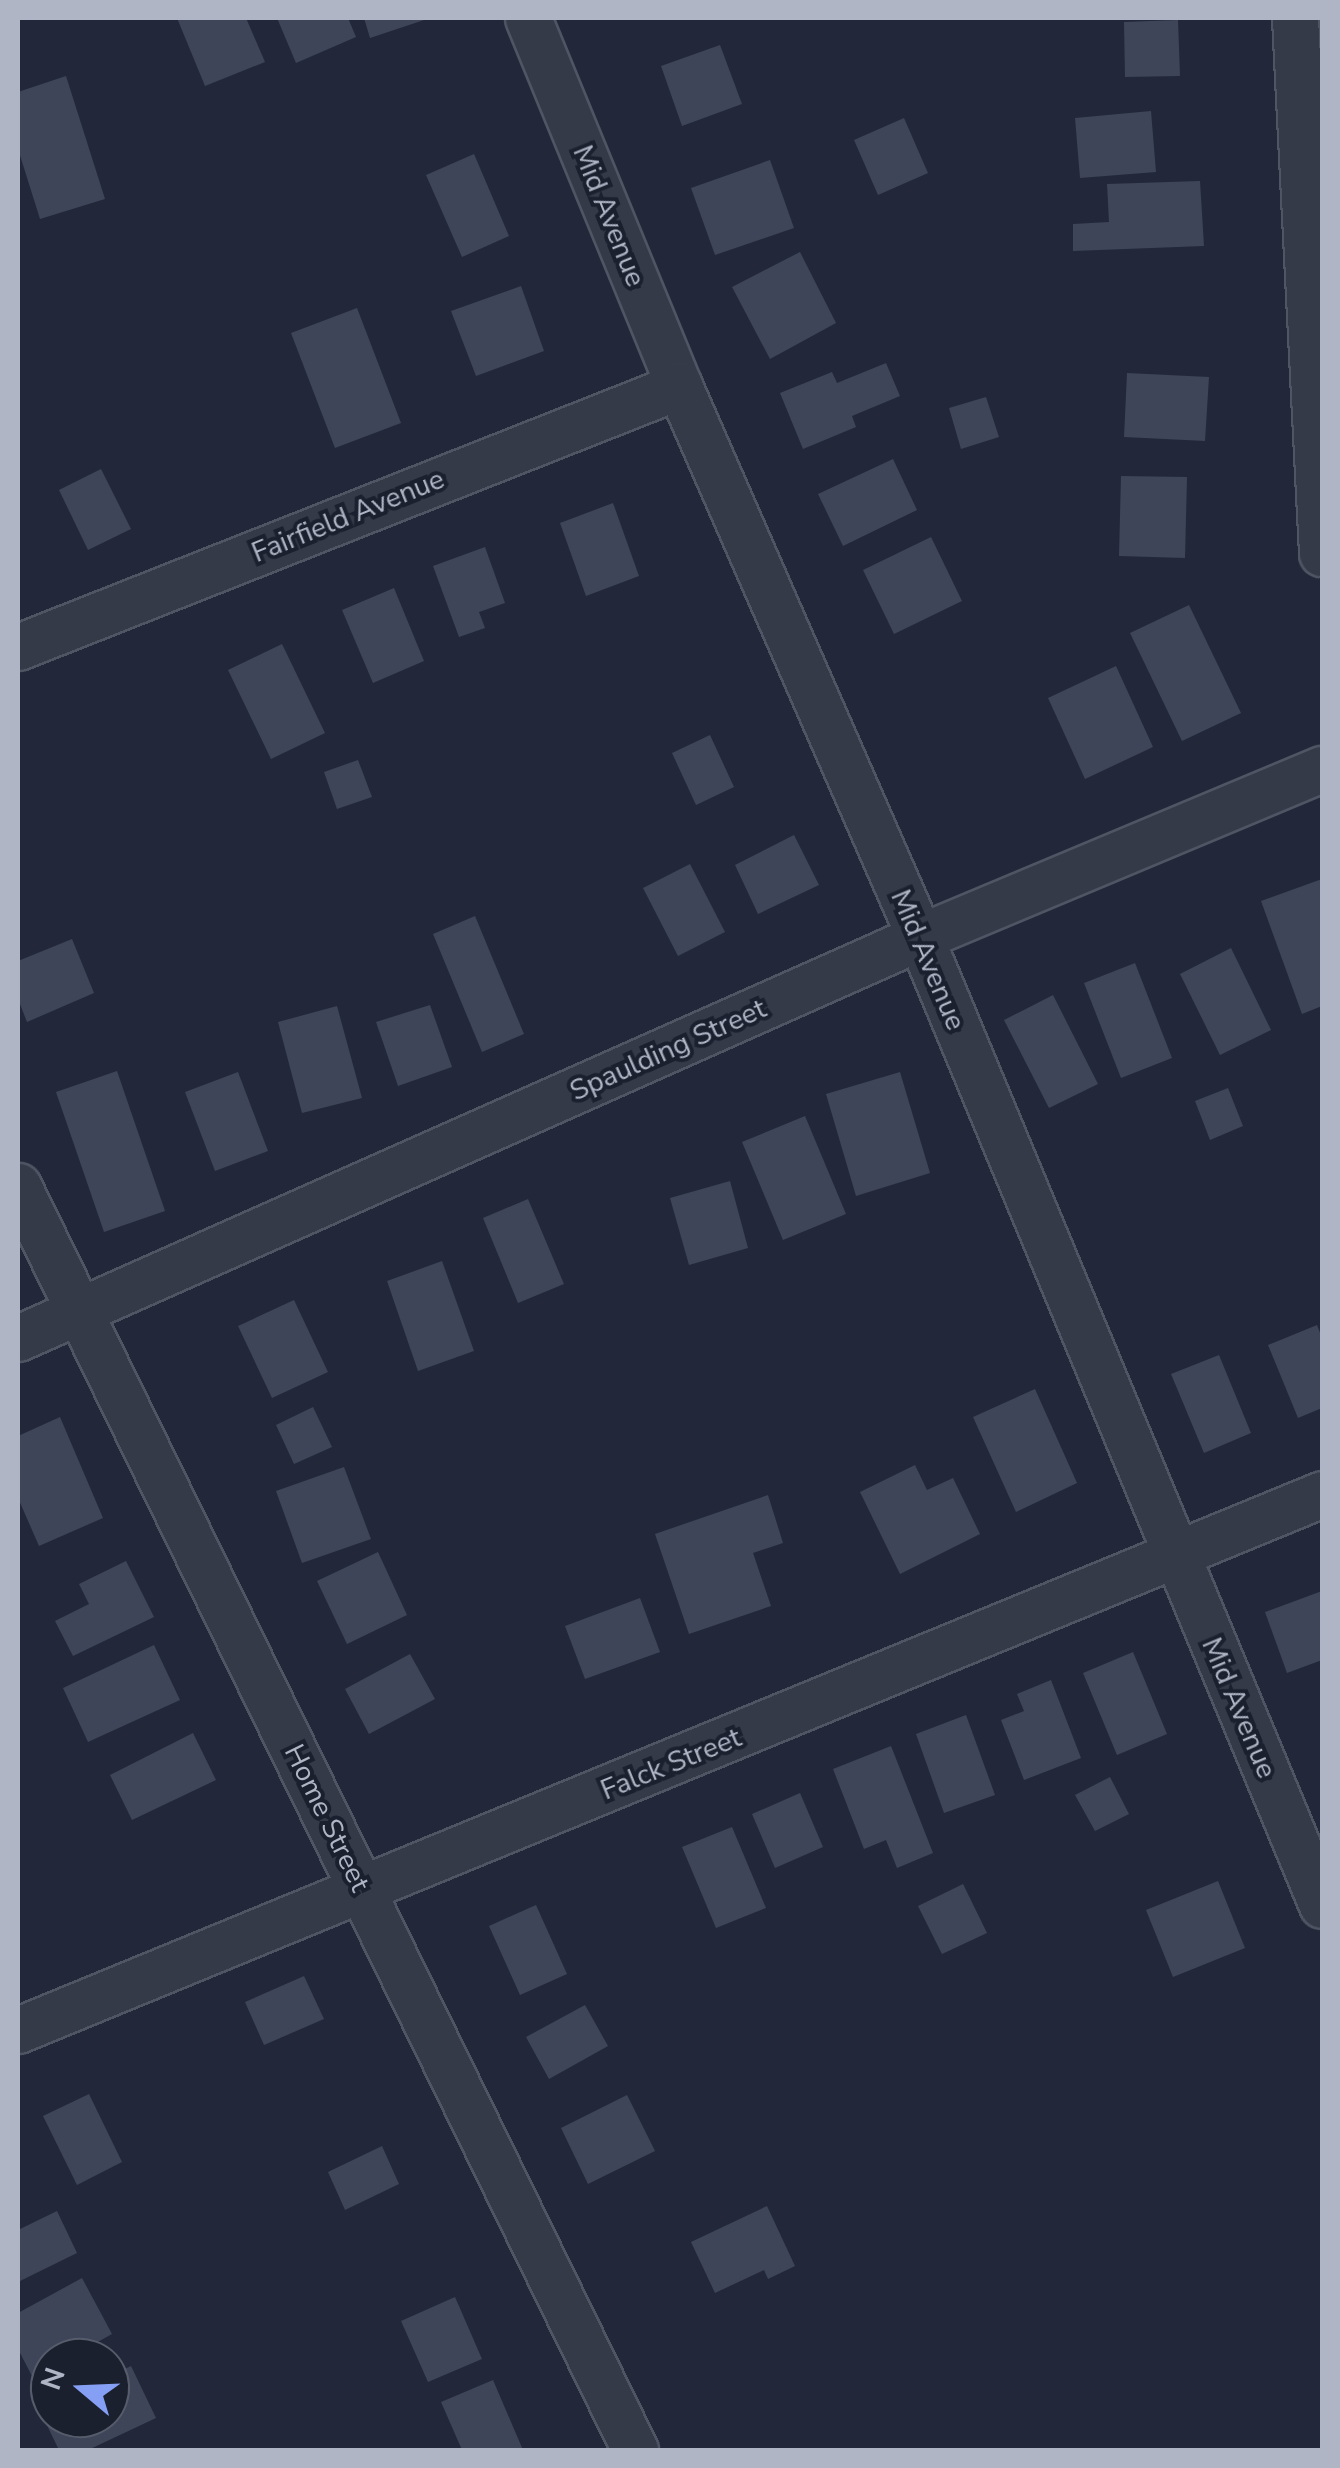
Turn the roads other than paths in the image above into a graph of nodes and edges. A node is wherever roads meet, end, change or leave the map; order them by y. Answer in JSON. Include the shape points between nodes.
{"nodes":[{"id":1,"x":528,"y":18,"type":"edge"},
{"id":2,"x":1296,"y":18,"type":"edge"},
{"id":3,"x":678,"y":386,"type":"junction"},
{"id":4,"x":1322,"y":552,"type":"edge"},
{"id":5,"x":18,"y":646,"type":"edge"},
{"id":6,"x":1322,"y":769,"type":"edge"},
{"id":7,"x":920,"y":938,"type":"junction"},
{"id":8,"x":18,"y":1186,"type":"edge"},
{"id":9,"x":80,"y":1312,"type":"junction"},
{"id":10,"x":18,"y":1338,"type":"edge"},
{"id":11,"x":1322,"y":1494,"type":"edge"},
{"id":12,"x":1175,"y":1557,"type":"junction"},
{"id":13,"x":361,"y":1890,"type":"junction"},
{"id":14,"x":1322,"y":1905,"type":"edge"},
{"id":15,"x":18,"y":2030,"type":"edge"},
{"id":16,"x":635,"y":2450,"type":"edge"}],
"edges":[{"from":1,"to":3,"type":"street","name":"Mid Avenue"},
{"from":2,"to":4,"type":"street"},
{"from":3,"to":5,"type":"street","name":"Fairfield Avenue"},
{"from":3,"to":7,"type":"street","name":"Mid Avenue"},
{"from":6,"to":7,"type":"street","name":"Spaulding Street"},
{"from":7,"to":9,"type":"street","name":"Spaulding Street"},
{"from":7,"to":12,"type":"street","name":"Mid Avenue"},
{"from":8,"to":9,"type":"street","name":"Home Street"},
{"from":9,"to":10,"type":"street","name":"Spaulding Street"},
{"from":9,"to":13,"type":"street","name":"Home Street"},
{"from":11,"to":12,"type":"street","name":"Falck Street"},
{"from":12,"to":13,"type":"street","name":"Falck Street"},
{"from":12,"to":14,"type":"street","name":"Mid Avenue"},
{"from":13,"to":15,"type":"street","name":"Falck Street"},
{"from":13,"to":16,"type":"street","name":"Home Street"}]}
